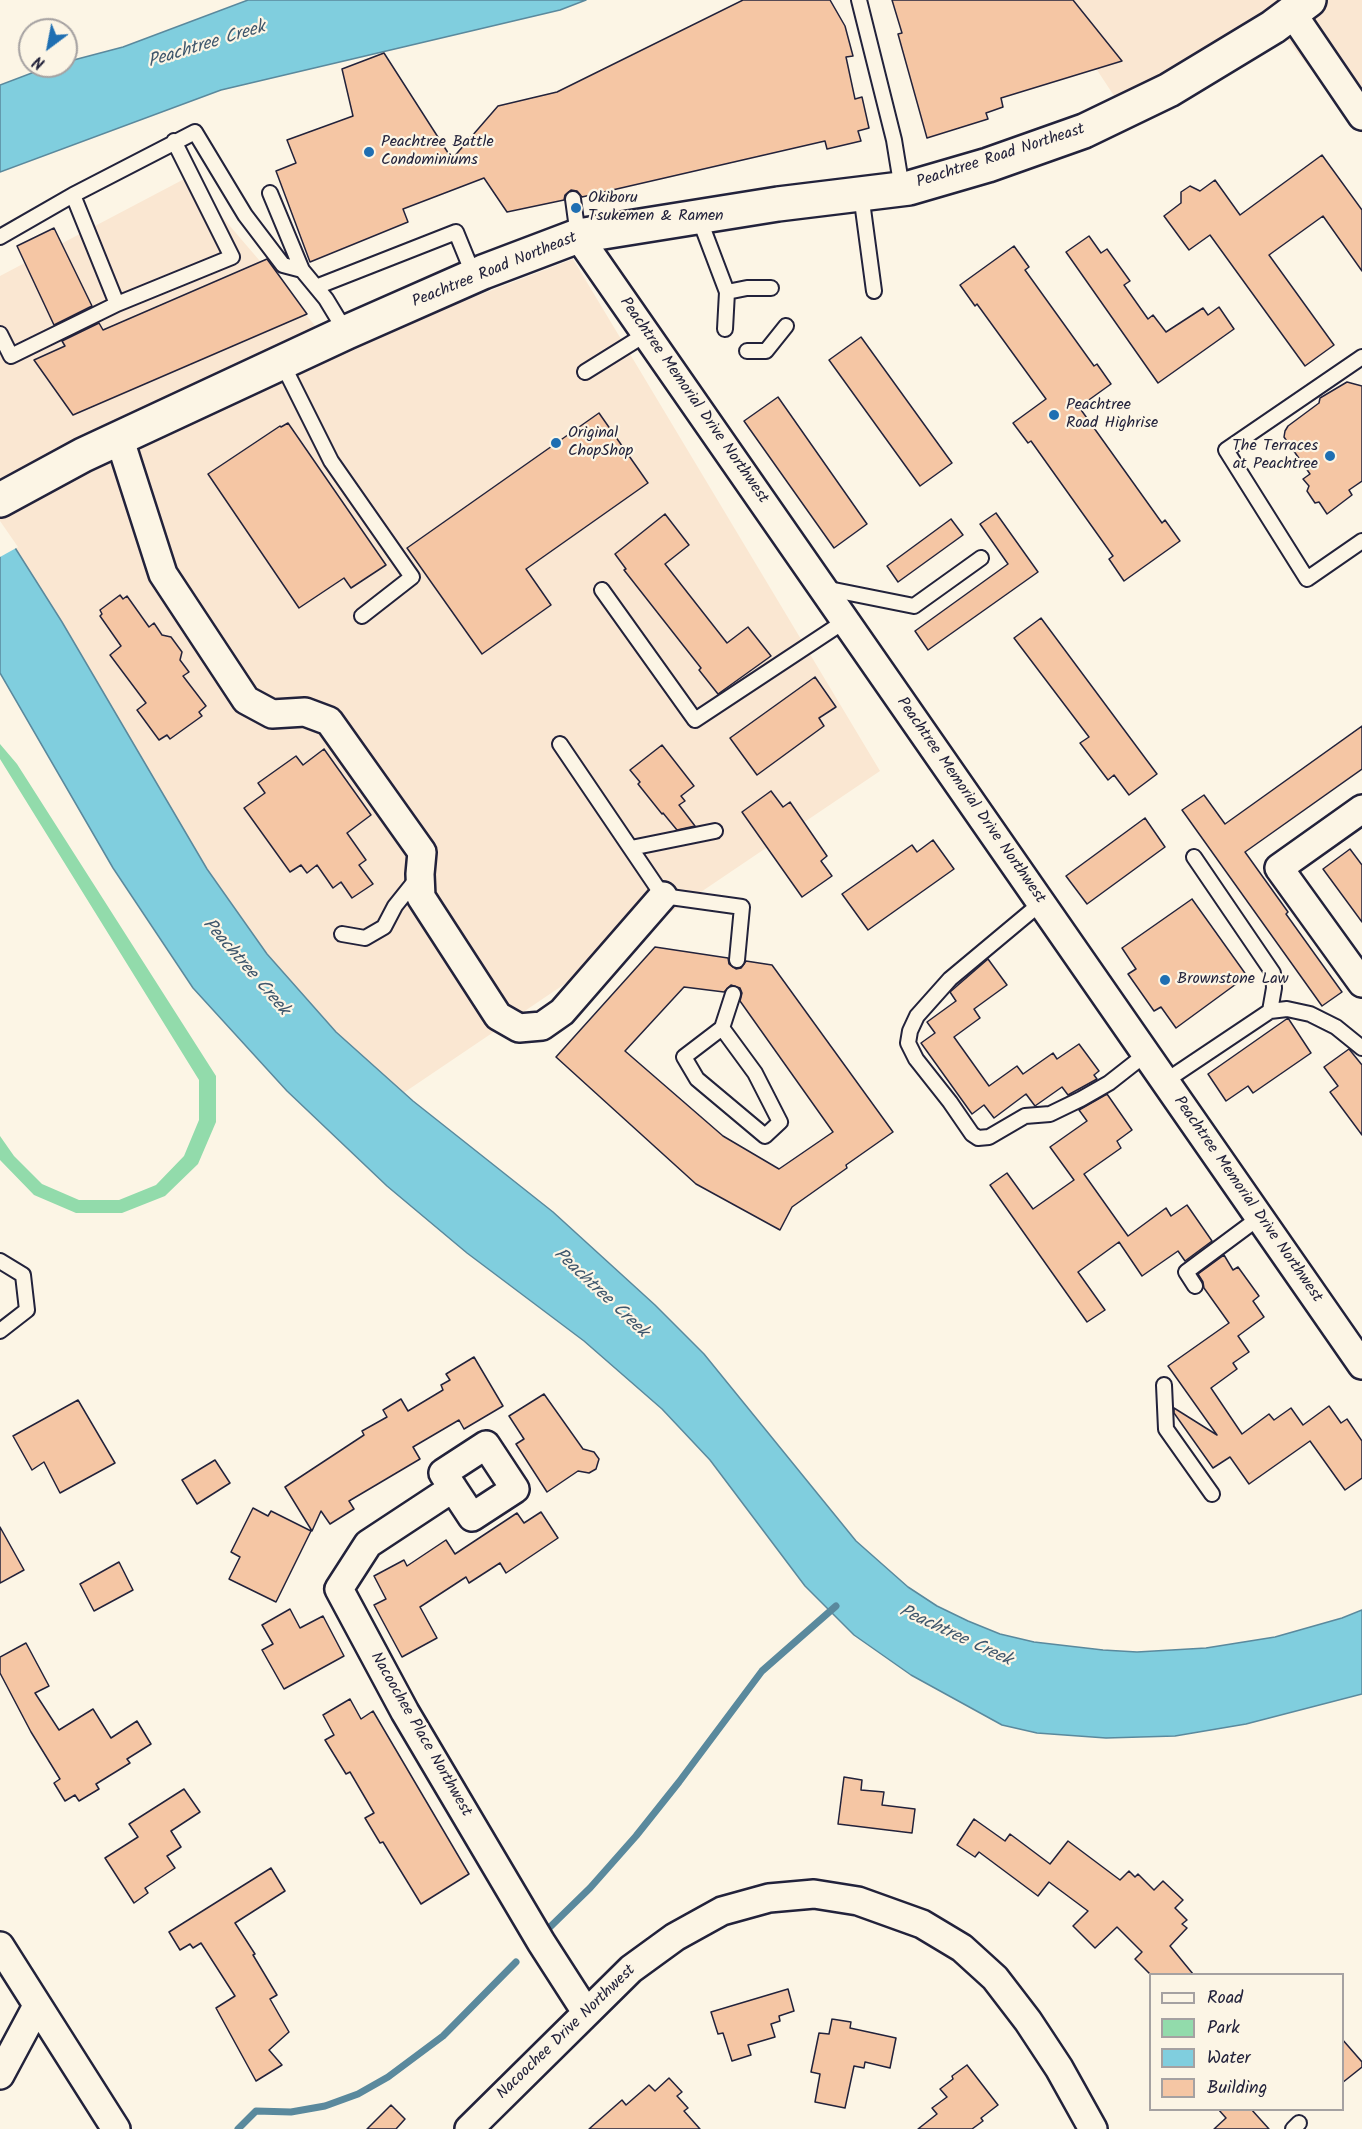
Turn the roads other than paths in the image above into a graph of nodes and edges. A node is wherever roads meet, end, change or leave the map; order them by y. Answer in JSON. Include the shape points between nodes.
{"nodes":[{"id":1,"x":859,"y":0,"type":"edge"},
{"id":2,"x":1293,"y":4,"type":"edge"},
{"id":3,"x":1362,"y":116,"type":"edge"},
{"id":4,"x":174,"y":141,"type":"junction"},
{"id":5,"x":902,"y":189,"type":"junction"},
{"id":6,"x":270,"y":192,"type":"dead end"},
{"id":7,"x":861,"y":194,"type":"junction"},
{"id":8,"x":73,"y":195,"type":"junction"},
{"id":9,"x":573,"y":199,"type":"dead end"},
{"id":10,"x":699,"y":218,"type":"junction"},
{"id":11,"x":578,"y":236,"type":"junction"},
{"id":12,"x":0,"y":237,"type":"edge"},
{"id":13,"x":302,"y":270,"type":"junction"},
{"id":14,"x":474,"y":276,"type":"junction"},
{"id":15,"x":316,"y":287,"type":"junction"},
{"id":16,"x":771,"y":288,"type":"dead end"},
{"id":17,"x":874,"y":291,"type":"dead end"},
{"id":18,"x":727,"y":292,"type":"junction"},
{"id":19,"x":117,"y":304,"type":"junction"},
{"id":20,"x":786,"y":326,"type":"dead end"},
{"id":21,"x":725,"y":329,"type":"dead end"},
{"id":22,"x":347,"y":332,"type":"junction"},
{"id":23,"x":0,"y":334,"type":"edge"},
{"id":24,"x":646,"y":334,"type":"junction"},
{"id":25,"x":747,"y":351,"type":"dead end"},
{"id":26,"x":1362,"y":357,"type":"edge"},
{"id":27,"x":282,"y":363,"type":"junction"},
{"id":28,"x":585,"y":372,"type":"dead end"},
{"id":29,"x":119,"y":437,"type":"junction"},
{"id":30,"x":0,"y":500,"type":"edge"},
{"id":31,"x":1362,"y":541,"type":"edge"},
{"id":32,"x":981,"y":558,"type":"dead end"},
{"id":33,"x":822,"y":587,"type":"junction"},
{"id":34,"x":602,"y":590,"type":"dead end"},
{"id":35,"x":362,"y":616,"type":"dead end"},
{"id":36,"x":845,"y":621,"type":"junction"},
{"id":37,"x":560,"y":744,"type":"dead end"},
{"id":38,"x":1362,"y":809,"type":"edge"},
{"id":39,"x":714,"y":831,"type":"dead end"},
{"id":40,"x":631,"y":848,"type":"junction"},
{"id":41,"x":1194,"y":857,"type":"dead end"},
{"id":42,"x":420,"y":874,"type":"junction"},
{"id":43,"x":663,"y":896,"type":"junction"},
{"id":44,"x":1041,"y":903,"type":"junction"},
{"id":45,"x":342,"y":934,"type":"dead end"},
{"id":46,"x":737,"y":960,"type":"dead end"},
{"id":47,"x":1362,"y":982,"type":"edge"},
{"id":48,"x":733,"y":994,"type":"dead end"},
{"id":49,"x":1270,"y":1011,"type":"junction"},
{"id":50,"x":722,"y":1028,"type":"junction"},
{"id":51,"x":1362,"y":1048,"type":"edge"},
{"id":52,"x":1146,"y":1054,"type":"junction"},
{"id":53,"x":1164,"y":1082,"type":"junction"},
{"id":54,"x":1260,"y":1217,"type":"junction"},
{"id":55,"x":0,"y":1261,"type":"edge"},
{"id":56,"x":1195,"y":1286,"type":"dead end"},
{"id":57,"x":0,"y":1331,"type":"edge"},
{"id":58,"x":1361,"y":1363,"type":"edge"},
{"id":59,"x":1164,"y":1385,"type":"dead end"},
{"id":60,"x":453,"y":1488,"type":"dead end"},
{"id":61,"x":1212,"y":1494,"type":"dead end"},
{"id":62,"x":0,"y":1946,"type":"edge"},
{"id":63,"x":37,"y":2006,"type":"junction"},
{"id":64,"x":586,"y":2012,"type":"junction"},
{"id":65,"x":0,"y":2075,"type":"edge"},
{"id":66,"x":116,"y":2129,"type":"edge"},
{"id":67,"x":469,"y":2129,"type":"edge"},
{"id":68,"x":1093,"y":2129,"type":"edge"}],
"edges":[{"from":1,"to":5,"type":"lane","via":[[894,140]]},
{"from":2,"to":3,"type":"street"},
{"from":2,"to":5,"type":"highway","name":"Peachtree Road Northeast","via":[[1273,27],[1169,90],[1084,131]]},
{"from":4,"to":8,"type":"lane"},
{"from":4,"to":13,"type":"lane","via":[[195,132],[244,215],[283,265]]},
{"from":4,"to":19,"type":"lane","via":[[232,257]]},
{"from":5,"to":7,"type":"highway","name":"Peachtree Road Northeast"},
{"from":6,"to":13,"type":"lane"},
{"from":7,"to":10,"type":"highway","name":"Peachtree Road Northeast"},
{"from":7,"to":17,"type":"lane"},
{"from":8,"to":12,"type":"lane"},
{"from":8,"to":19,"type":"lane"},
{"from":9,"to":11,"type":"lane"},
{"from":10,"to":11,"type":"highway","name":"Peachtree Road Northeast"},
{"from":10,"to":18,"type":"lane"},
{"from":11,"to":14,"type":"highway","name":"Peachtree Road Northeast"},
{"from":11,"to":24,"type":"street","name":"Peachtree Memorial Drive Northwest"},
{"from":13,"to":15,"type":"lane"},
{"from":14,"to":15,"type":"lane","via":[[456,232]]},
{"from":14,"to":22,"type":"highway","name":"Peachtree Road Northeast"},
{"from":15,"to":22,"type":"lane"},
{"from":16,"to":18,"type":"lane"},
{"from":18,"to":21,"type":"lane"},
{"from":19,"to":23,"type":"lane","via":[[11,356]]},
{"from":20,"to":25,"type":"lane","via":[[766,351]]},
{"from":22,"to":27,"type":"highway","name":"Peachtree Road Northeast"},
{"from":24,"to":28,"type":"lane"},
{"from":24,"to":33,"type":"street","name":"Peachtree Memorial Drive Northwest"},
{"from":26,"to":31,"type":"lane","via":[[1226,450],[1307,579]]},
{"from":27,"to":29,"type":"highway","name":"Peachtree Road Northeast"},
{"from":27,"to":35,"type":"lane","via":[[331,461],[412,577]]},
{"from":29,"to":30,"type":"highway","name":"Peachtree Road Northeast"},
{"from":29,"to":42,"type":"street","via":[[163,574],[246,700],[272,714],[305,712],[329,721],[423,852]]},
{"from":32,"to":33,"type":"lane","via":[[914,606]]},
{"from":33,"to":36,"type":"street","name":"Peachtree Memorial Drive Northwest"},
{"from":34,"to":36,"type":"lane","via":[[695,720]]},
{"from":36,"to":44,"type":"street","name":"Peachtree Memorial Drive Northwest"},
{"from":37,"to":40,"type":"lane"},
{"from":38,"to":47,"type":"street","via":[[1279,868]]},
{"from":39,"to":40,"type":"lane"},
{"from":40,"to":43,"type":"lane"},
{"from":41,"to":49,"type":"lane","via":[[1273,973]]},
{"from":42,"to":43,"type":"street","via":[[422,897],[498,1016],[519,1028],[542,1026],[562,1012]]},
{"from":42,"to":45,"type":"lane","via":[[394,906],[384,927],[365,938]]},
{"from":43,"to":46,"type":"lane","via":[[742,907]]},
{"from":44,"to":52,"type":"street","name":"Peachtree Memorial Drive Northwest"},
{"from":44,"to":52,"type":"lane","via":[[950,979],[917,1016],[908,1043],[916,1059],[978,1138],[989,1137],[1025,1116],[1050,1114],[1081,1099]]},
{"from":48,"to":50,"type":"lane"},
{"from":49,"to":51,"type":"lane","via":[[1287,1009],[1310,1014],[1336,1027]]},
{"from":49,"to":53,"type":"lane"},
{"from":50,"to":50,"type":"lane","via":[[684,1057],[697,1079],[765,1136],[780,1122],[755,1073]]},
{"from":52,"to":53,"type":"street","name":"Peachtree Memorial Drive Northwest"},
{"from":53,"to":54,"type":"street","name":"Peachtree Memorial Drive Northwest"},
{"from":54,"to":56,"type":"lane","via":[[1186,1272]]},
{"from":54,"to":58,"type":"street","name":"Peachtree Memorial Drive Northwest"},
{"from":55,"to":57,"type":"lane","via":[[23,1275],[27,1310]]},
{"from":59,"to":61,"type":"lane","via":[[1166,1428]]},
{"from":60,"to":64,"type":"street","name":"Nacoochee Place Northwest","via":[[368,1544],[339,1589],[405,1712]]},
{"from":62,"to":63,"type":"street"},
{"from":63,"to":65,"type":"street"},
{"from":63,"to":66,"type":"street"},
{"from":64,"to":67,"type":"street","name":"Nacoochee Drive Northwest"},
{"from":64,"to":68,"type":"street","name":"Nacoochee Drive Northwest","via":[[630,1969],[675,1937],[722,1911],[769,1898],[814,1894],[858,1901],[922,1924],[962,1948],[995,1978],[1059,2068]]}]}
